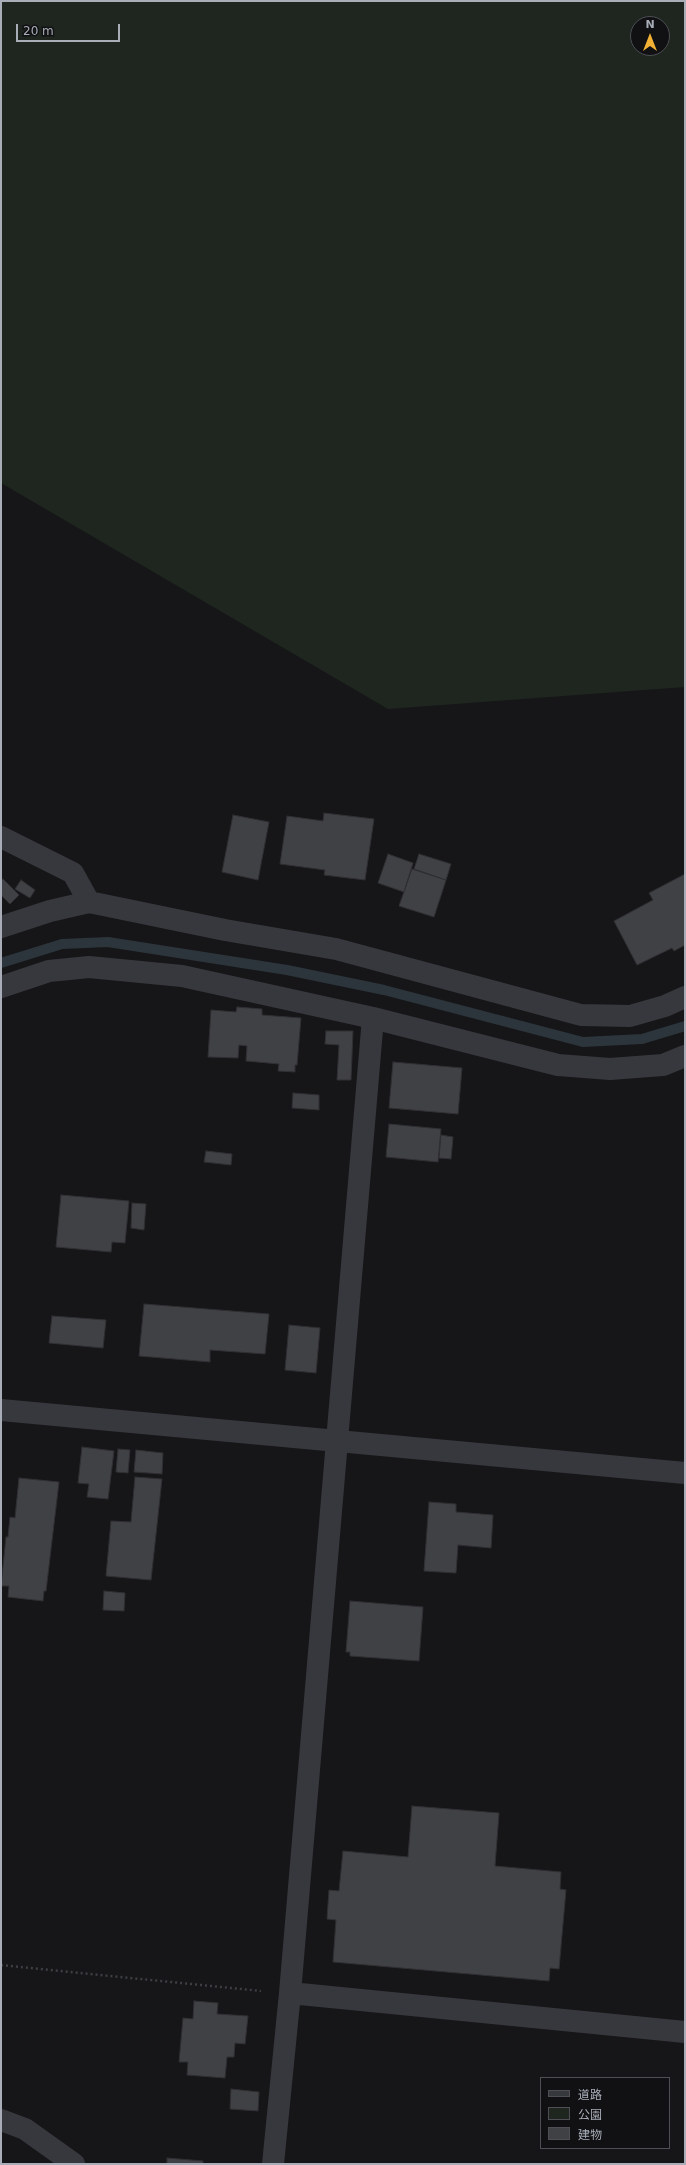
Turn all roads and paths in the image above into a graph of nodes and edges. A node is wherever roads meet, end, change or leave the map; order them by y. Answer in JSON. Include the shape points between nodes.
{"nodes":[{"id":1,"x":1,"y":837,"type":"edge"},
{"id":2,"x":89,"y":902,"type":"junction"},
{"id":3,"x":1,"y":927,"type":"edge"},
{"id":4,"x":1,"y":987,"type":"edge"},
{"id":5,"x":685,"y":997,"type":"edge"},
{"id":6,"x":372,"y":1018,"type":"junction"},
{"id":7,"x":685,"y":1056,"type":"edge"},
{"id":8,"x":1,"y":1410,"type":"edge"},
{"id":9,"x":335,"y":1441,"type":"junction"},
{"id":10,"x":685,"y":1473,"type":"edge"},
{"id":11,"x":1,"y":1965,"type":"edge"},
{"id":12,"x":290,"y":1993,"type":"junction"},
{"id":13,"x":685,"y":2032,"type":"edge"},
{"id":14,"x":1,"y":2120,"type":"edge"},
{"id":15,"x":74,"y":2164,"type":"edge"},
{"id":16,"x":273,"y":2164,"type":"edge"}],
"edges":[{"from":1,"to":2,"type":"street","via":[[73,874]]},
{"from":2,"to":3,"type":"street","via":[[50,911]]},
{"from":2,"to":5,"type":"street","via":[[225,930],[336,949],[581,1015],[630,1016]]},
{"from":4,"to":6,"type":"street","via":[[49,970],[89,966],[182,976]]},
{"from":6,"to":7,"type":"street","via":[[558,1065],[610,1069],[663,1065]]},
{"from":6,"to":9,"type":"street"},
{"from":8,"to":9,"type":"street"},
{"from":9,"to":10,"type":"street"},
{"from":9,"to":12,"type":"street"},
{"from":11,"to":12,"type":"path"},
{"from":12,"to":13,"type":"street"},
{"from":12,"to":16,"type":"street"},
{"from":14,"to":15,"type":"street","via":[[25,2129]]}]}
